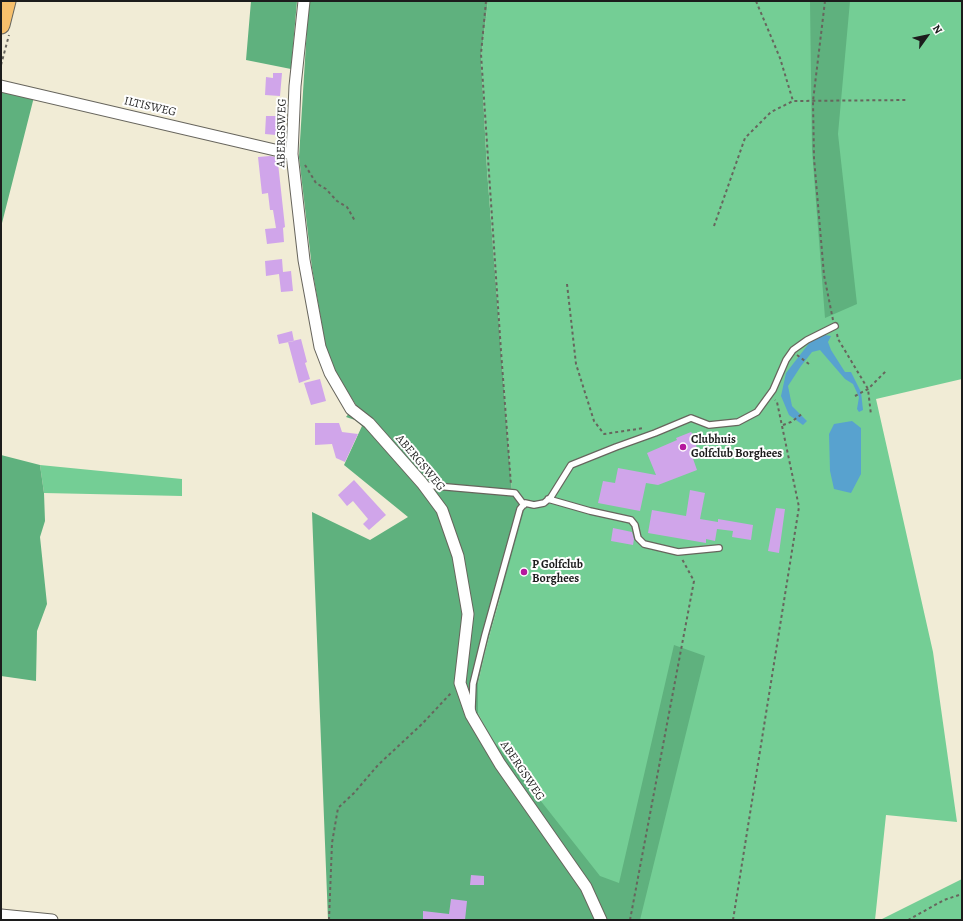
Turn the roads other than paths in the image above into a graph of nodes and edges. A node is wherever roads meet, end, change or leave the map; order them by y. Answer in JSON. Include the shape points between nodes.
{"nodes":[{"id":1,"x":7,"y":1,"type":"edge"},
{"id":2,"x":304,"y":1,"type":"edge"},
{"id":3,"x":1,"y":24,"type":"edge"},
{"id":4,"x":1,"y":86,"type":"edge"},
{"id":5,"x":292,"y":157,"type":"junction"},
{"id":6,"x":835,"y":326,"type":"road end"},
{"id":7,"x":424,"y":485,"type":"junction"},
{"id":8,"x":548,"y":499,"type":"junction"},
{"id":9,"x":524,"y":505,"type":"junction"},
{"id":10,"x":719,"y":548,"type":"dead end"},
{"id":11,"x":471,"y":715,"type":"junction"},
{"id":12,"x":1,"y":915,"type":"edge"},
{"id":13,"x":52,"y":920,"type":"edge"},
{"id":14,"x":600,"y":920,"type":"edge"}],
"edges":[{"from":1,"to":3,"type":"main road"},
{"from":2,"to":5,"type":"street","name":"ABERGSWEG","via":[[295,86]]},
{"from":4,"to":5,"type":"street","name":"ILTISWEG"},
{"from":5,"to":7,"type":"street","name":"ABERGSWEG","via":[[304,260],[320,347],[330,373],[350,409],[369,423]]},
{"from":6,"to":8,"type":"lane","via":[[793,350],[757,412],[738,422],[709,426],[691,418],[616,446],[571,465]]},
{"from":7,"to":9,"type":"lane","via":[[515,493]]},
{"from":7,"to":11,"type":"street","name":"ABERGSWEG","via":[[442,510],[463,579],[468,614],[460,683]]},
{"from":8,"to":9,"type":"lane","via":[[544,503]]},
{"from":8,"to":10,"type":"lane","via":[[627,519],[635,525],[642,542],[678,552]]},
{"from":9,"to":11,"type":"lane","via":[[520,509],[485,635],[473,684]]},
{"from":11,"to":14,"type":"street","name":"ABERGSWEG","via":[[500,764],[586,887]]},
{"from":12,"to":13,"type":"street"}]}
